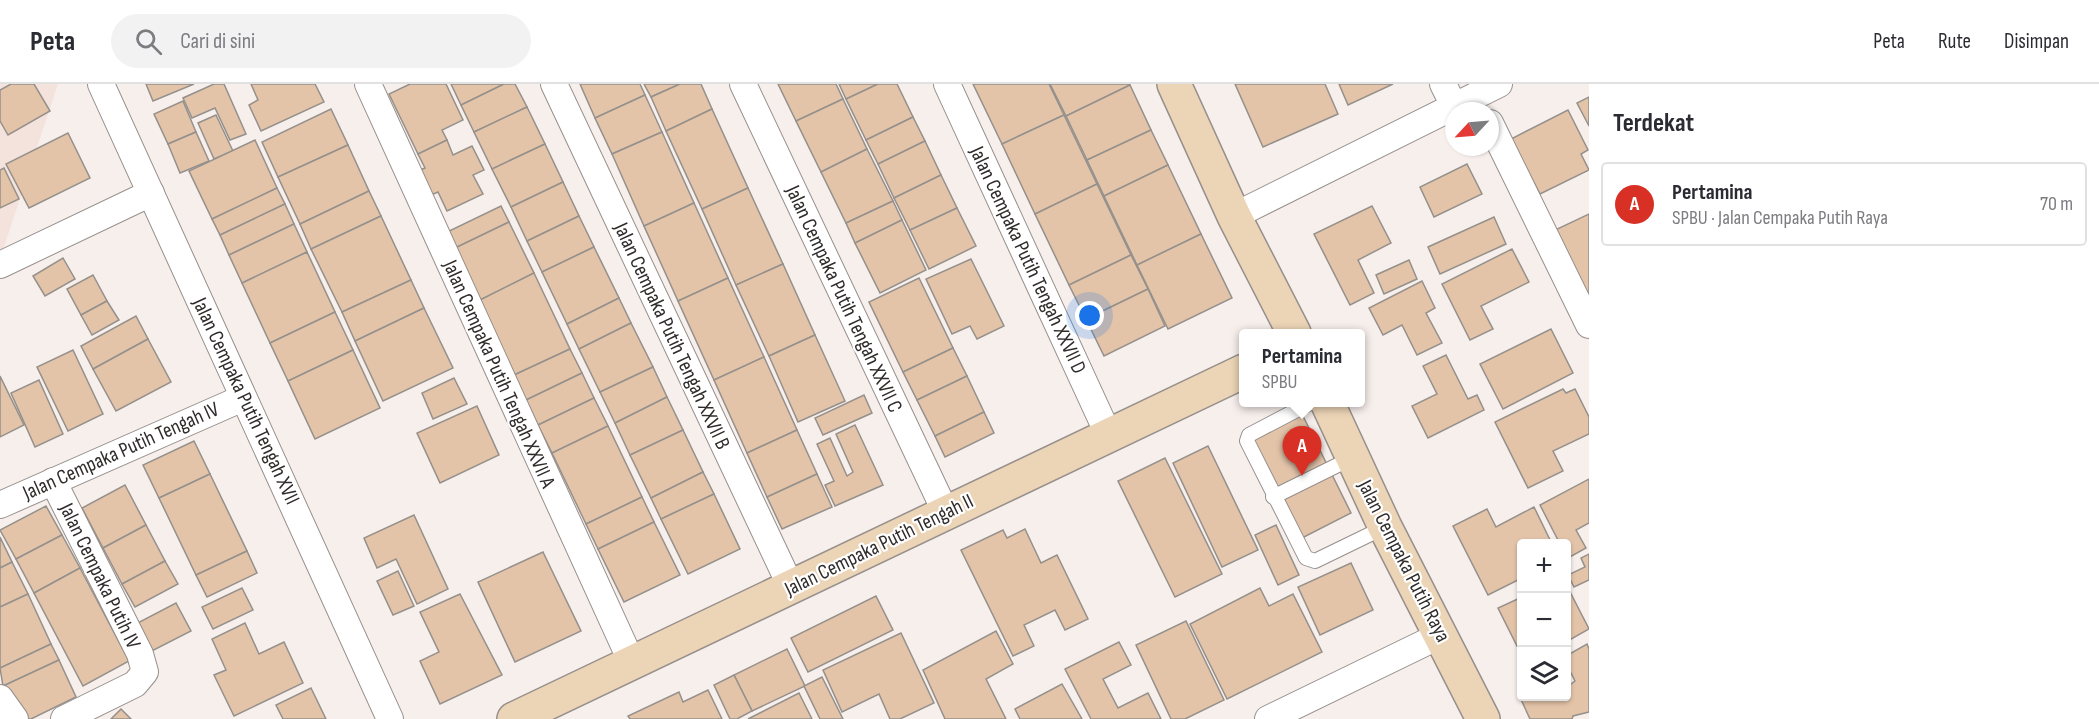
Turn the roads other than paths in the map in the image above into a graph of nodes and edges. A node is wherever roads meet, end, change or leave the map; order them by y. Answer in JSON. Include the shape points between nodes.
{"nodes":[{"id":1,"x":101,"y":84,"type":"edge"},
{"id":2,"x":368,"y":84,"type":"edge"},
{"id":3,"x":554,"y":84,"type":"edge"},
{"id":4,"x":743,"y":84,"type":"edge"},
{"id":5,"x":947,"y":84,"type":"edge"},
{"id":6,"x":1174,"y":84,"type":"edge"},
{"id":7,"x":1448,"y":95,"type":"edge"},
{"id":8,"x":1486,"y":97,"type":"edge"},
{"id":9,"x":1499,"y":141,"type":"edge"},
{"id":10,"x":151,"y":193,"type":"junction"},
{"id":11,"x":1234,"y":216,"type":"junction"},
{"id":12,"x":0,"y":265,"type":"edge"},
{"id":13,"x":1589,"y":324,"type":"edge"},
{"id":14,"x":1292,"y":329,"type":"edge"},
{"id":15,"x":1239,"y":373,"type":"edge"},
{"id":16,"x":243,"y":398,"type":"junction"},
{"id":17,"x":1302,"y":407,"type":"edge"},
{"id":18,"x":1329,"y":407,"type":"edge"},
{"id":19,"x":1108,"y":436,"type":"junction"},
{"id":20,"x":1352,"y":458,"type":"junction"},
{"id":21,"x":53,"y":481,"type":"junction"},
{"id":22,"x":1273,"y":497,"type":"junction"},
{"id":23,"x":2,"y":500,"type":"edge"},
{"id":24,"x":946,"y":513,"type":"junction"},
{"id":25,"x":1385,"y":527,"type":"junction"},
{"id":26,"x":791,"y":587,"type":"junction"},
{"id":27,"x":1441,"y":635,"type":"junction"},
{"id":28,"x":632,"y":663,"type":"junction"},
{"id":29,"x":0,"y":698,"type":"edge"},
{"id":30,"x":15,"y":719,"type":"edge"},
{"id":31,"x":64,"y":719,"type":"edge"},
{"id":32,"x":390,"y":719,"type":"edge"},
{"id":33,"x":514,"y":719,"type":"edge"},
{"id":34,"x":1268,"y":719,"type":"edge"},
{"id":35,"x":1484,"y":719,"type":"edge"}],
"edges":[{"from":1,"to":10,"type":"street","name":"Jalan Cempaka Putih Tengah XVII"},
{"from":2,"to":28,"type":"street","name":"Jalan Cempaka Putih Tengah XXVII A"},
{"from":3,"to":26,"type":"street","name":"Jalan Cempaka Putih Tengah XXVII B"},
{"from":4,"to":24,"type":"street","name":"Jalan Cempaka Putih Tengah XXVII C"},
{"from":5,"to":19,"type":"street","name":"Jalan Cempaka Putih Tengah XXVII D"},
{"from":6,"to":11,"type":"street"},
{"from":7,"to":8,"type":"street"},
{"from":7,"to":11,"type":"street"},
{"from":9,"to":13,"type":"street"},
{"from":10,"to":12,"type":"street"},
{"from":10,"to":16,"type":"street","name":"Jalan Cempaka Putih Tengah XVII"},
{"from":11,"to":14,"type":"street"},
{"from":15,"to":19,"type":"street","name":"Jalan Cempaka Putih Tengah II"},
{"from":16,"to":21,"type":"street","name":"Jalan Cempaka Putih Tengah IV"},
{"from":16,"to":32,"type":"street","name":"Jalan Cempaka Putih Tengah XVII"},
{"from":17,"to":22,"type":"lane","via":[[1249,435],[1247,441]]},
{"from":18,"to":20,"type":"street","name":"Jalan Cempaka Putih Raya"},
{"from":19,"to":24,"type":"street","name":"Jalan Cempaka Putih Tengah II"},
{"from":20,"to":22,"type":"lane"},
{"from":20,"to":25,"type":"street","name":"Jalan Cempaka Putih Raya"},
{"from":21,"to":23,"type":"street","name":"Jalan Cempaka Putih Tengah IV"},
{"from":21,"to":31,"type":"street","name":"Jalan Cempaka Putih IV","via":[[140,654],[145,672],[135,684]]},
{"from":22,"to":25,"type":"lane","via":[[1311,562]]},
{"from":24,"to":26,"type":"street","name":"Jalan Cempaka Putih Tengah II"},
{"from":25,"to":27,"type":"street","name":"Jalan Cempaka Putih Raya"},
{"from":26,"to":28,"type":"street","name":"Jalan Cempaka Putih Tengah II"},
{"from":27,"to":34,"type":"street"},
{"from":27,"to":35,"type":"street","name":"Jalan Cempaka Putih Raya"},
{"from":28,"to":33,"type":"street","name":"Jalan Cempaka Putih Tengah II"},
{"from":29,"to":30,"type":"street"}]}
